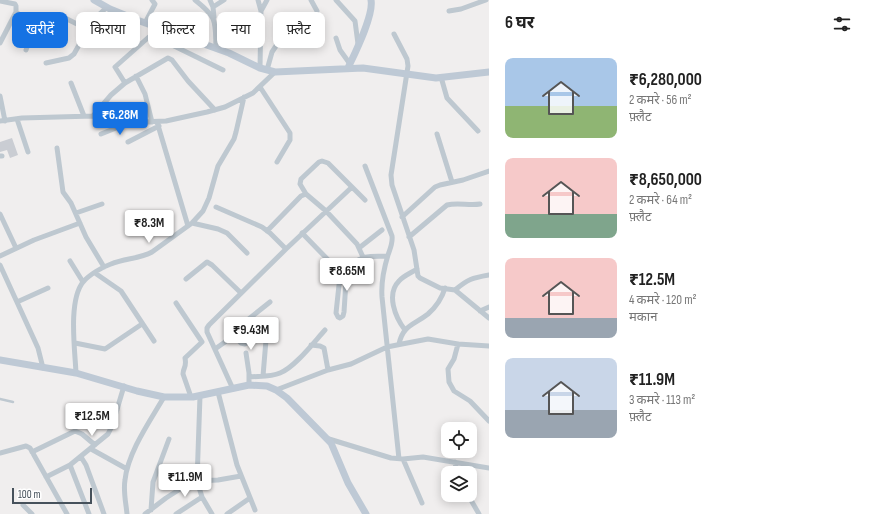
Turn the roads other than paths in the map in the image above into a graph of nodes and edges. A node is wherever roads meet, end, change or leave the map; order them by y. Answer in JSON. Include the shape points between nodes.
{"nodes":[{"id":1,"x":94,"y":0,"type":"edge"},
{"id":2,"x":152,"y":0,"type":"edge"},
{"id":3,"x":195,"y":0,"type":"edge"},
{"id":4,"x":210,"y":0,"type":"edge"},
{"id":5,"x":224,"y":0,"type":"edge"},
{"id":6,"x":258,"y":0,"type":"edge"},
{"id":7,"x":267,"y":0,"type":"edge"},
{"id":8,"x":311,"y":0,"type":"edge"},
{"id":9,"x":336,"y":0,"type":"edge"},
{"id":10,"x":371,"y":0,"type":"edge"},
{"id":11,"x":486,"y":0,"type":"edge"},
{"id":12,"x":3,"y":1,"type":"edge"},
{"id":13,"x":107,"y":7,"type":"junction"},
{"id":14,"x":213,"y":7,"type":"junction"},
{"id":15,"x":261,"y":11,"type":"junction"},
{"id":16,"x":317,"y":11,"type":"dead end"},
{"id":17,"x":449,"y":11,"type":"dead end"},
{"id":18,"x":16,"y":12,"type":"edge"},
{"id":19,"x":102,"y":12,"type":"edge"},
{"id":20,"x":214,"y":18,"type":"junction"},
{"id":21,"x":12,"y":20,"type":"edge"},
{"id":22,"x":145,"y":23,"type":"junction"},
{"id":23,"x":148,"y":24,"type":"edge"},
{"id":24,"x":394,"y":34,"type":"dead end"},
{"id":25,"x":148,"y":38,"type":"edge"},
{"id":26,"x":336,"y":38,"type":"dead end"},
{"id":27,"x":0,"y":43,"type":"edge"},
{"id":28,"x":358,"y":44,"type":"junction"},
{"id":29,"x":209,"y":45,"type":"edge"},
{"id":30,"x":77,"y":48,"type":"edge"},
{"id":31,"x":178,"y":48,"type":"edge"},
{"id":32,"x":216,"y":48,"type":"junction"},
{"id":33,"x":275,"y":48,"type":"edge"},
{"id":34,"x":46,"y":63,"type":"dead end"},
{"id":35,"x":349,"y":66,"type":"junction"},
{"id":36,"x":264,"y":69,"type":"junction"},
{"id":37,"x":223,"y":70,"type":"dead end"},
{"id":38,"x":275,"y":72,"type":"junction"},
{"id":39,"x":489,"y":72,"type":"edge"},
{"id":40,"x":407,"y":74,"type":"junction"},
{"id":41,"x":136,"y":76,"type":"junction"},
{"id":42,"x":441,"y":77,"type":"junction"},
{"id":43,"x":71,"y":82,"type":"dead end"},
{"id":44,"x":125,"y":82,"type":"junction"},
{"id":45,"x":260,"y":87,"type":"junction"},
{"id":46,"x":0,"y":96,"type":"edge"},
{"id":47,"x":244,"y":98,"type":"junction"},
{"id":48,"x":215,"y":110,"type":"junction"},
{"id":49,"x":84,"y":116,"type":"junction"},
{"id":50,"x":93,"y":116,"type":"junction"},
{"id":51,"x":17,"y":118,"type":"junction"},
{"id":52,"x":128,"y":120,"type":"junction"},
{"id":53,"x":3,"y":121,"type":"edge"},
{"id":54,"x":156,"y":123,"type":"junction"},
{"id":55,"x":478,"y":130,"type":"dead end"},
{"id":56,"x":101,"y":134,"type":"dead end"},
{"id":57,"x":437,"y":134,"type":"dead end"},
{"id":58,"x":128,"y":142,"type":"dead end"},
{"id":59,"x":57,"y":148,"type":"dead end"},
{"id":60,"x":28,"y":152,"type":"dead end"},
{"id":61,"x":277,"y":162,"type":"dead end"},
{"id":62,"x":365,"y":166,"type":"dead end"},
{"id":63,"x":489,"y":171,"type":"edge"},
{"id":64,"x":452,"y":182,"type":"junction"},
{"id":65,"x":352,"y":187,"type":"junction"},
{"id":66,"x":306,"y":194,"type":"junction"},
{"id":67,"x":365,"y":200,"type":"dead end"},
{"id":68,"x":102,"y":204,"type":"dead end"},
{"id":69,"x":480,"y":204,"type":"dead end"},
{"id":70,"x":216,"y":207,"type":"dead end"},
{"id":71,"x":326,"y":211,"type":"junction"},
{"id":72,"x":76,"y":213,"type":"junction"},
{"id":73,"x":0,"y":214,"type":"edge"},
{"id":74,"x":402,"y":217,"type":"junction"},
{"id":75,"x":80,"y":223,"type":"junction"},
{"id":76,"x":190,"y":224,"type":"junction"},
{"id":77,"x":382,"y":230,"type":"dead end"},
{"id":78,"x":267,"y":231,"type":"junction"},
{"id":79,"x":302,"y":233,"type":"junction"},
{"id":80,"x":409,"y":237,"type":"junction"},
{"id":81,"x":16,"y":248,"type":"junction"},
{"id":82,"x":360,"y":248,"type":"junction"},
{"id":83,"x":286,"y":249,"type":"junction"},
{"id":84,"x":247,"y":253,"type":"dead end"},
{"id":85,"x":0,"y":256,"type":"edge"},
{"id":86,"x":387,"y":256,"type":"junction"},
{"id":87,"x":363,"y":257,"type":"junction"},
{"id":88,"x":70,"y":261,"type":"dead end"},
{"id":89,"x":0,"y":265,"type":"edge"},
{"id":90,"x":104,"y":267,"type":"junction"},
{"id":91,"x":417,"y":269,"type":"junction"},
{"id":92,"x":95,"y":273,"type":"junction"},
{"id":93,"x":342,"y":275,"type":"junction"},
{"id":94,"x":489,"y":275,"type":"edge"},
{"id":95,"x":186,"y":279,"type":"dead end"},
{"id":96,"x":83,"y":282,"type":"junction"},
{"id":97,"x":48,"y":288,"type":"dead end"},
{"id":98,"x":446,"y":288,"type":"junction"},
{"id":99,"x":455,"y":290,"type":"junction"},
{"id":100,"x":241,"y":293,"type":"junction"},
{"id":101,"x":17,"y":302,"type":"junction"},
{"id":102,"x":270,"y":302,"type":"dead end"},
{"id":103,"x":176,"y":303,"type":"dead end"},
{"id":104,"x":489,"y":307,"type":"edge"},
{"id":105,"x":480,"y":311,"type":"junction"},
{"id":106,"x":489,"y":318,"type":"edge"},
{"id":107,"x":142,"y":324,"type":"junction"},
{"id":108,"x":325,"y":330,"type":"dead end"},
{"id":109,"x":405,"y":330,"type":"junction"},
{"id":110,"x":233,"y":334,"type":"junction"},
{"id":111,"x":154,"y":341,"type":"dead end"},
{"id":112,"x":75,"y":343,"type":"junction"},
{"id":113,"x":399,"y":344,"type":"junction"},
{"id":114,"x":458,"y":344,"type":"junction"},
{"id":115,"x":311,"y":345,"type":"junction"},
{"id":116,"x":489,"y":346,"type":"edge"},
{"id":117,"x":387,"y":347,"type":"junction"},
{"id":118,"x":215,"y":349,"type":"junction"},
{"id":119,"x":246,"y":353,"type":"dead end"},
{"id":120,"x":0,"y":360,"type":"edge"},
{"id":121,"x":43,"y":368,"type":"junction"},
{"id":122,"x":328,"y":370,"type":"junction"},
{"id":123,"x":76,"y":373,"type":"junction"},
{"id":124,"x":263,"y":376,"type":"junction"},
{"id":125,"x":250,"y":377,"type":"junction"},
{"id":126,"x":250,"y":385,"type":"junction"},
{"id":127,"x":124,"y":386,"type":"junction"},
{"id":128,"x":233,"y":389,"type":"junction"},
{"id":129,"x":276,"y":390,"type":"junction"},
{"id":130,"x":218,"y":392,"type":"junction"},
{"id":131,"x":200,"y":396,"type":"junction"},
{"id":132,"x":164,"y":397,"type":"junction"},
{"id":133,"x":191,"y":397,"type":"junction"},
{"id":134,"x":0,"y":400,"type":"edge"},
{"id":135,"x":13,"y":402,"type":"dead end"},
{"id":136,"x":489,"y":421,"type":"edge"},
{"id":137,"x":169,"y":439,"type":"dead end"},
{"id":138,"x":329,"y":439,"type":"junction"},
{"id":139,"x":96,"y":445,"type":"junction"},
{"id":140,"x":91,"y":449,"type":"junction"},
{"id":141,"x":32,"y":452,"type":"junction"},
{"id":142,"x":0,"y":453,"type":"edge"},
{"id":143,"x":81,"y":457,"type":"junction"},
{"id":144,"x":401,"y":459,"type":"junction"},
{"id":145,"x":455,"y":462,"type":"junction"},
{"id":146,"x":70,"y":465,"type":"junction"},
{"id":147,"x":456,"y":466,"type":"edge"},
{"id":148,"x":489,"y":468,"type":"edge"},
{"id":149,"x":127,"y":469,"type":"junction"},
{"id":150,"x":241,"y":476,"type":"junction"},
{"id":151,"x":46,"y":477,"type":"junction"},
{"id":152,"x":197,"y":481,"type":"junction"},
{"id":153,"x":202,"y":497,"type":"junction"},
{"id":154,"x":250,"y":498,"type":"junction"},
{"id":155,"x":472,"y":502,"type":"edge"},
{"id":156,"x":422,"y":503,"type":"dead end"},
{"id":157,"x":23,"y":505,"type":"dead end"},
{"id":158,"x":151,"y":510,"type":"junction"},
{"id":159,"x":255,"y":510,"type":"dead end"},
{"id":160,"x":32,"y":514,"type":"edge"},
{"id":161,"x":67,"y":514,"type":"edge"},
{"id":162,"x":89,"y":514,"type":"edge"},
{"id":163,"x":104,"y":514,"type":"edge"},
{"id":164,"x":127,"y":514,"type":"edge"},
{"id":165,"x":145,"y":514,"type":"edge"},
{"id":166,"x":176,"y":514,"type":"edge"},
{"id":167,"x":212,"y":514,"type":"edge"},
{"id":168,"x":227,"y":514,"type":"edge"},
{"id":169,"x":366,"y":514,"type":"edge"},
{"id":170,"x":479,"y":514,"type":"edge"}],
"edges":[{"from":1,"to":13,"type":"street"},
{"from":2,"to":22,"type":"street","via":[[155,4]]},
{"from":3,"to":20,"type":"street"},
{"from":4,"to":14,"type":"street"},
{"from":5,"to":14,"type":"street"},
{"from":6,"to":15,"type":"street"},
{"from":7,"to":15,"type":"street"},
{"from":8,"to":16,"type":"street"},
{"from":9,"to":28,"type":"street","via":[[355,21]]},
{"from":10,"to":28,"type":"street","via":[[371,10]]},
{"from":11,"to":17,"type":"street"},
{"from":12,"to":18,"type":"street","via":[[15,4]]},
{"from":13,"to":19,"type":"street"},
{"from":13,"to":22,"type":"street"},
{"from":14,"to":20,"type":"street"},
{"from":15,"to":36,"type":"street"},
{"from":20,"to":32,"type":"street"},
{"from":21,"to":27,"type":"street"},
{"from":22,"to":23,"type":"street"},
{"from":24,"to":40,"type":"street","via":[[408,63]]},
{"from":25,"to":44,"type":"street","via":[[116,67]]},
{"from":26,"to":35,"type":"street"},
{"from":28,"to":35,"type":"street"},
{"from":29,"to":32,"type":"street"},
{"from":30,"to":34,"type":"street","via":[[69,58]]},
{"from":31,"to":37,"type":"street"},
{"from":32,"to":36,"type":"street"},
{"from":33,"to":36,"type":"street"},
{"from":35,"to":38,"type":"street"},
{"from":35,"to":40,"type":"street"},
{"from":36,"to":38,"type":"street"},
{"from":38,"to":45,"type":"street"},
{"from":39,"to":42,"type":"street"},
{"from":40,"to":42,"type":"street","via":[[428,78]]},
{"from":40,"to":74,"type":"street","via":[[390,176]]},
{"from":41,"to":44,"type":"street"},
{"from":41,"to":48,"type":"street","via":[[170,58]]},
{"from":41,"to":54,"type":"street"},
{"from":42,"to":55,"type":"street","via":[[447,98]]},
{"from":43,"to":49,"type":"street"},
{"from":44,"to":50,"type":"street"},
{"from":45,"to":47,"type":"street"},
{"from":45,"to":61,"type":"street","via":[[290,133],[290,140]]},
{"from":46,"to":53,"type":"street"},
{"from":47,"to":48,"type":"street"},
{"from":47,"to":76,"type":"street","via":[[234,139],[218,166],[207,204]]},
{"from":48,"to":54,"type":"street"},
{"from":49,"to":50,"type":"street"},
{"from":49,"to":51,"type":"street"},
{"from":50,"to":52,"type":"street"},
{"from":51,"to":53,"type":"street"},
{"from":51,"to":60,"type":"street"},
{"from":52,"to":54,"type":"street"},
{"from":52,"to":56,"type":"street","via":[[121,126]]},
{"from":54,"to":58,"type":"street"},
{"from":54,"to":76,"type":"street"},
{"from":57,"to":64,"type":"street"},
{"from":59,"to":72,"type":"street","via":[[63,192]]},
{"from":62,"to":86,"type":"street","via":[[393,240]]},
{"from":63,"to":64,"type":"street"},
{"from":64,"to":74,"type":"street","via":[[435,187]]},
{"from":65,"to":66,"type":"street","via":[[328,163],[322,161],[301,179],[300,184]]},
{"from":65,"to":67,"type":"street"},
{"from":65,"to":71,"type":"street"},
{"from":66,"to":71,"type":"street"},
{"from":66,"to":78,"type":"street"},
{"from":68,"to":72,"type":"street"},
{"from":69,"to":80,"type":"street","via":[[447,204]]},
{"from":70,"to":78,"type":"street"},
{"from":71,"to":79,"type":"street"},
{"from":71,"to":82,"type":"street"},
{"from":72,"to":75,"type":"street"},
{"from":73,"to":81,"type":"street"},
{"from":74,"to":80,"type":"street"},
{"from":75,"to":81,"type":"street"},
{"from":75,"to":90,"type":"street"},
{"from":76,"to":84,"type":"street","via":[[226,233]]},
{"from":76,"to":90,"type":"street","via":[[146,256]]},
{"from":77,"to":82,"type":"street"},
{"from":78,"to":83,"type":"street"},
{"from":79,"to":83,"type":"street"},
{"from":79,"to":93,"type":"street"},
{"from":80,"to":91,"type":"street"},
{"from":81,"to":85,"type":"street"},
{"from":82,"to":87,"type":"street"},
{"from":83,"to":100,"type":"street"},
{"from":86,"to":87,"type":"street"},
{"from":86,"to":117,"type":"street","via":[[381,290]]},
{"from":87,"to":93,"type":"street"},
{"from":88,"to":96,"type":"street"},
{"from":89,"to":101,"type":"street"},
{"from":90,"to":92,"type":"street"},
{"from":91,"to":98,"type":"street","via":[[420,278],[440,288]]},
{"from":91,"to":109,"type":"street","via":[[399,281],[393,290],[393,304],[398,321]]},
{"from":92,"to":96,"type":"street"},
{"from":92,"to":107,"type":"street","via":[[118,288]]},
{"from":93,"to":93,"type":"street","via":[[346,284],[344,312],[343,316],[338,318],[336,314]]},
{"from":94,"to":99,"type":"street","via":[[472,278]]},
{"from":95,"to":100,"type":"street","via":[[207,262]]},
{"from":96,"to":112,"type":"street","via":[[74,306]]},
{"from":97,"to":101,"type":"street"},
{"from":98,"to":99,"type":"street"},
{"from":98,"to":109,"type":"street","via":[[428,314]]},
{"from":99,"to":105,"type":"street"},
{"from":100,"to":118,"type":"street","via":[[207,328]]},
{"from":101,"to":121,"type":"street","via":[[38,348]]},
{"from":102,"to":110,"type":"street"},
{"from":103,"to":133,"type":"street","via":[[202,342],[185,358],[183,374]]},
{"from":104,"to":105,"type":"street"},
{"from":105,"to":106,"type":"street"},
{"from":107,"to":111,"type":"street"},
{"from":107,"to":112,"type":"street","via":[[105,349]]},
{"from":108,"to":115,"type":"street"},
{"from":109,"to":113,"type":"street"},
{"from":110,"to":118,"type":"street"},
{"from":110,"to":124,"type":"street","via":[[245,344],[269,327]]},
{"from":112,"to":123,"type":"street"},
{"from":113,"to":114,"type":"street","via":[[428,339]]},
{"from":113,"to":117,"type":"street"},
{"from":114,"to":116,"type":"street"},
{"from":114,"to":136,"type":"street","via":[[448,369],[449,382],[454,392],[470,401]]},
{"from":115,"to":122,"type":"street","via":[[324,348]]},
{"from":115,"to":124,"type":"street","via":[[284,371]]},
{"from":117,"to":122,"type":"street","via":[[351,364]]},
{"from":117,"to":144,"type":"street"},
{"from":118,"to":128,"type":"street"},
{"from":119,"to":125,"type":"street"},
{"from":120,"to":121,"type":"street"},
{"from":121,"to":123,"type":"street"},
{"from":122,"to":129,"type":"street"},
{"from":123,"to":127,"type":"street"},
{"from":124,"to":125,"type":"street"},
{"from":125,"to":126,"type":"street"},
{"from":126,"to":128,"type":"street"},
{"from":126,"to":129,"type":"street","via":[[267,386]]},
{"from":127,"to":132,"type":"street"},
{"from":127,"to":139,"type":"street","via":[[110,431]]},
{"from":128,"to":130,"type":"street"},
{"from":129,"to":138,"type":"street"},
{"from":130,"to":131,"type":"street"},
{"from":130,"to":150,"type":"street"},
{"from":131,"to":133,"type":"street"},
{"from":131,"to":152,"type":"street"},
{"from":132,"to":133,"type":"street"},
{"from":132,"to":149,"type":"street"},
{"from":134,"to":135,"type":"lane"},
{"from":137,"to":158,"type":"street","via":[[153,482]]},
{"from":138,"to":144,"type":"street"},
{"from":138,"to":169,"type":"street"},
{"from":139,"to":140,"type":"street"},
{"from":139,"to":141,"type":"street","via":[[75,431]]},
{"from":140,"to":143,"type":"street"},
{"from":140,"to":149,"type":"street"},
{"from":141,"to":142,"type":"street","via":[[26,446]]},
{"from":141,"to":151,"type":"street"},
{"from":143,"to":146,"type":"street"},
{"from":143,"to":163,"type":"street","via":[[86,464]]},
{"from":144,"to":145,"type":"street","via":[[423,457]]},
{"from":144,"to":156,"type":"street"},
{"from":145,"to":147,"type":"street"},
{"from":145,"to":148,"type":"street"},
{"from":146,"to":151,"type":"street"},
{"from":146,"to":162,"type":"street"},
{"from":149,"to":164,"type":"street","via":[[124,484]]},
{"from":150,"to":152,"type":"street"},
{"from":150,"to":154,"type":"street"},
{"from":151,"to":161,"type":"street"},
{"from":152,"to":153,"type":"street"},
{"from":152,"to":158,"type":"street","via":[[185,486]]},
{"from":153,"to":166,"type":"street"},
{"from":153,"to":167,"type":"street"},
{"from":154,"to":159,"type":"street"},
{"from":154,"to":168,"type":"street"},
{"from":155,"to":170,"type":"street"},
{"from":157,"to":160,"type":"street"},
{"from":158,"to":165,"type":"street"}]}
